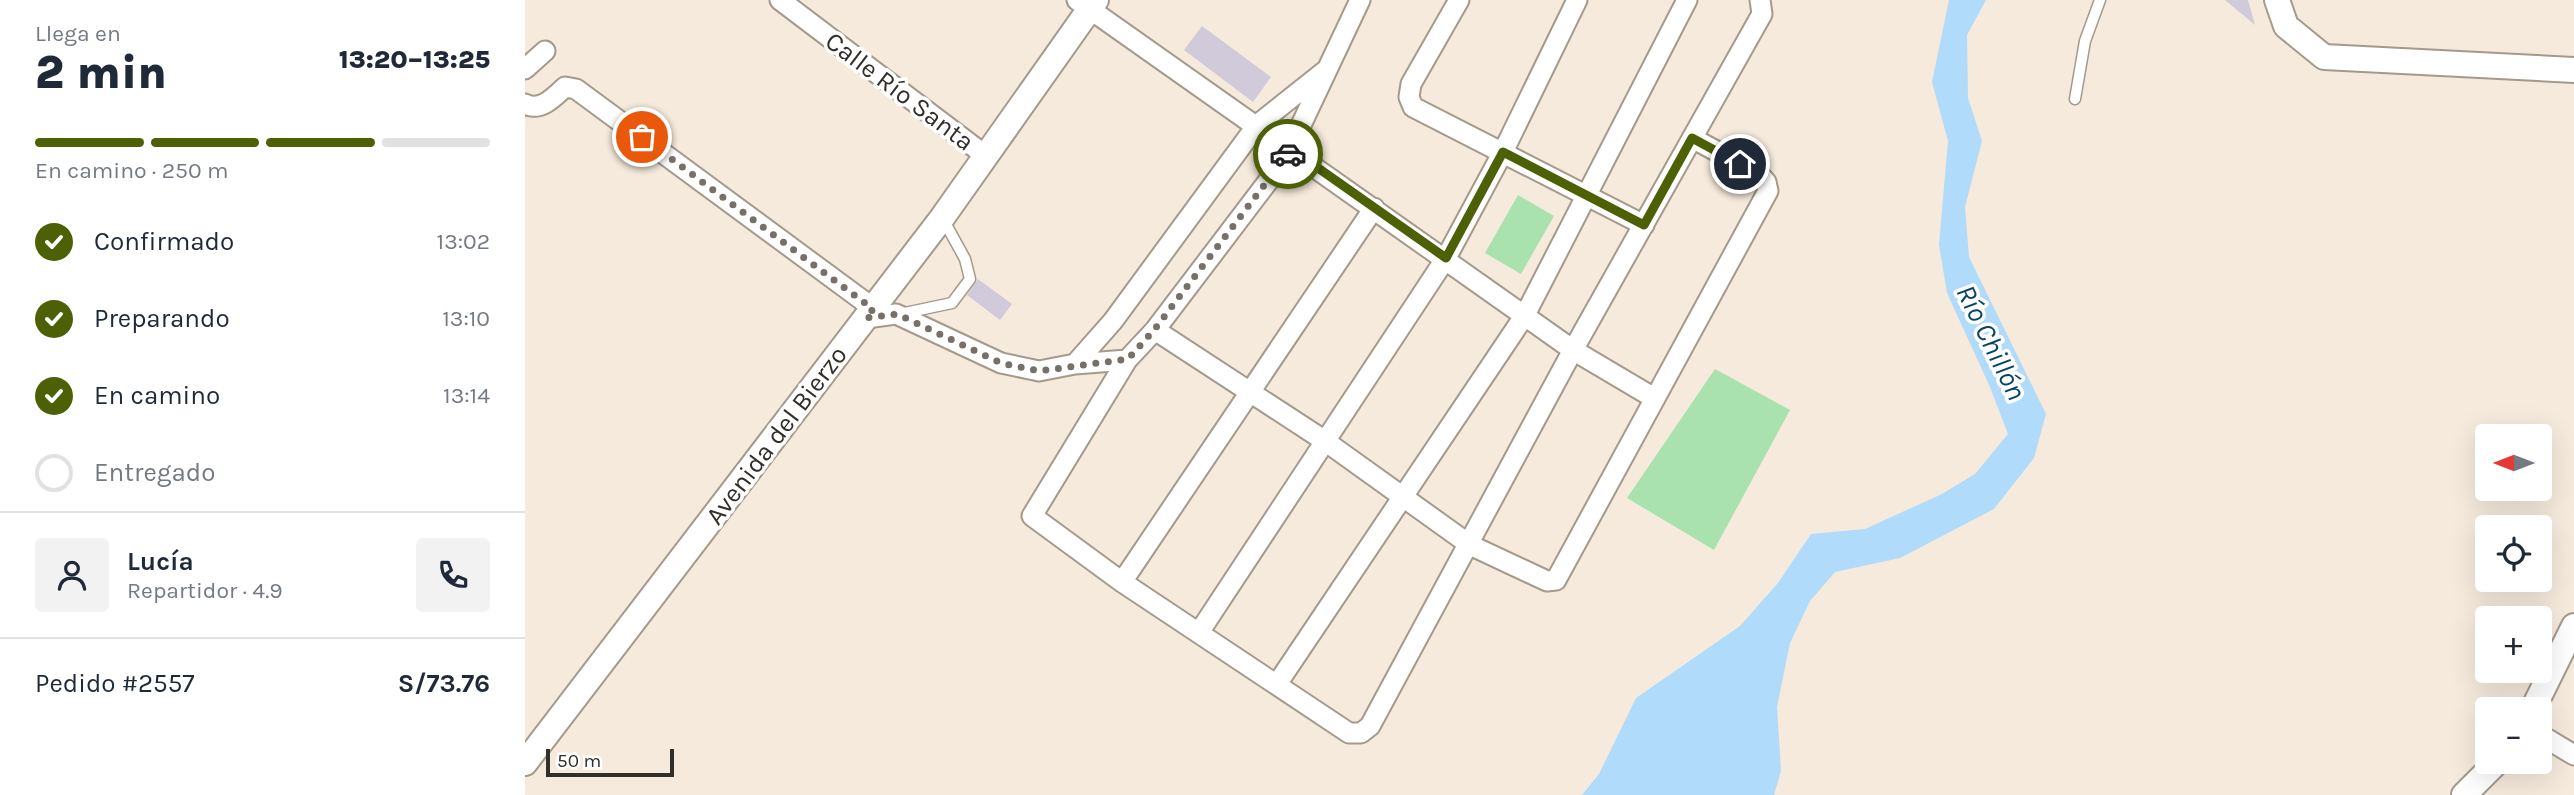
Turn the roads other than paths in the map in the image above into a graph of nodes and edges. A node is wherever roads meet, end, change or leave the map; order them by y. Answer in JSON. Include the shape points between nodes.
{"nodes":[{"id":1,"x":780,"y":0,"type":"edge"},
{"id":2,"x":1360,"y":0,"type":"edge"},
{"id":3,"x":1459,"y":0,"type":"edge"},
{"id":4,"x":1577,"y":0,"type":"edge"},
{"id":5,"x":1687,"y":0,"type":"edge"},
{"id":6,"x":1760,"y":0,"type":"edge"},
{"id":7,"x":2100,"y":0,"type":"edge"},
{"id":8,"x":2277,"y":0,"type":"edge"},
{"id":9,"x":1087,"y":3,"type":"edge"},
{"id":10,"x":545,"y":51,"type":"dead end"},
{"id":11,"x":525,"y":69,"type":"edge"},
{"id":12,"x":1327,"y":69,"type":"junction"},
{"id":13,"x":2574,"y":70,"type":"edge"},
{"id":14,"x":2075,"y":99,"type":"dead end"},
{"id":15,"x":525,"y":104,"type":"edge"},
{"id":16,"x":1257,"y":125,"type":"junction"},
{"id":17,"x":1692,"y":138,"type":"junction"},
{"id":18,"x":1291,"y":149,"type":"junction"},
{"id":19,"x":1503,"y":152,"type":"junction"},
{"id":20,"x":986,"y":156,"type":"junction"},
{"id":21,"x":1588,"y":195,"type":"junction"},
{"id":22,"x":1374,"y":208,"type":"junction"},
{"id":23,"x":942,"y":218,"type":"junction"},
{"id":24,"x":1644,"y":225,"type":"junction"},
{"id":25,"x":1446,"y":258,"type":"junction"},
{"id":26,"x":878,"y":314,"type":"junction"},
{"id":27,"x":1525,"y":315,"type":"junction"},
{"id":28,"x":1154,"y":330,"type":"junction"},
{"id":29,"x":1573,"y":349,"type":"junction"},
{"id":30,"x":1128,"y":359,"type":"junction"},
{"id":31,"x":1075,"y":364,"type":"junction"},
{"id":32,"x":1250,"y":391,"type":"junction"},
{"id":33,"x":1654,"y":398,"type":"junction"},
{"id":34,"x":1325,"y":441,"type":"junction"},
{"id":35,"x":1403,"y":497,"type":"junction"},
{"id":36,"x":1469,"y":545,"type":"junction"},
{"id":37,"x":1122,"y":582,"type":"junction"},
{"id":38,"x":2574,"y":626,"type":"edge"},
{"id":39,"x":1200,"y":631,"type":"junction"},
{"id":40,"x":1277,"y":684,"type":"junction"},
{"id":41,"x":2539,"y":697,"type":"edge"},
{"id":42,"x":2552,"y":742,"type":"edge"},
{"id":43,"x":2574,"y":755,"type":"edge"},
{"id":44,"x":525,"y":763,"type":"edge"},
{"id":45,"x":2485,"y":774,"type":"edge"},
{"id":46,"x":2464,"y":795,"type":"edge"}],
"edges":[{"from":1,"to":20,"type":"street","name":"Calle Río Santa"},
{"from":2,"to":12,"type":"street"},
{"from":3,"to":19,"type":"street","via":[[1411,84],[1409,97],[1413,107]]},
{"from":4,"to":19,"type":"street"},
{"from":5,"to":21,"type":"street"},
{"from":6,"to":17,"type":"street","via":[[1762,14]]},
{"from":7,"to":14,"type":"lane","via":[[2085,41]]},
{"from":8,"to":13,"type":"street","via":[[2286,26],[2323,57]]},
{"from":9,"to":16,"type":"street"},
{"from":9,"to":20,"type":"street","name":"Avenida del Bierzo"},
{"from":10,"to":11,"type":"street"},
{"from":12,"to":16,"type":"street"},
{"from":12,"to":18,"type":"street"},
{"from":15,"to":26,"type":"street","via":[[545,104],[565,87],[576,89]]},
{"from":16,"to":18,"type":"street"},
{"from":16,"to":31,"type":"street","via":[[1113,321]]},
{"from":17,"to":24,"type":"street"},
{"from":17,"to":33,"type":"street","via":[[1759,174],[1768,191]]},
{"from":18,"to":22,"type":"street"},
{"from":18,"to":28,"type":"street"},
{"from":19,"to":21,"type":"street"},
{"from":19,"to":25,"type":"street"},
{"from":20,"to":23,"type":"street","name":"Avenida del Bierzo"},
{"from":21,"to":24,"type":"street"},
{"from":21,"to":27,"type":"street"},
{"from":22,"to":25,"type":"street"},
{"from":22,"to":32,"type":"street"},
{"from":23,"to":26,"type":"street","name":"Avenida del Bierzo"},
{"from":23,"to":26,"type":"lane","via":[[965,259],[970,279],[952,303]]},
{"from":24,"to":29,"type":"street"},
{"from":25,"to":27,"type":"street"},
{"from":25,"to":34,"type":"street"},
{"from":26,"to":31,"type":"street","via":[[1001,363],[1039,371]]},
{"from":26,"to":44,"type":"street","name":"Avenida del Bierzo"},
{"from":27,"to":29,"type":"street"},
{"from":27,"to":35,"type":"street"},
{"from":28,"to":30,"type":"street"},
{"from":28,"to":32,"type":"street"},
{"from":29,"to":33,"type":"street"},
{"from":29,"to":36,"type":"street"},
{"from":30,"to":31,"type":"street"},
{"from":30,"to":37,"type":"street","via":[[1032,516]]},
{"from":32,"to":34,"type":"street"},
{"from":32,"to":37,"type":"street"},
{"from":33,"to":36,"type":"street","via":[[1556,580],[1547,581]]},
{"from":34,"to":35,"type":"street"},
{"from":34,"to":39,"type":"street"},
{"from":35,"to":36,"type":"street"},
{"from":35,"to":40,"type":"street"},
{"from":36,"to":40,"type":"street","via":[[1370,726],[1361,733],[1349,733]]},
{"from":37,"to":39,"type":"street"},
{"from":38,"to":41,"type":"street"},
{"from":39,"to":40,"type":"street"},
{"from":42,"to":43,"type":"street"},
{"from":45,"to":46,"type":"street"}]}
